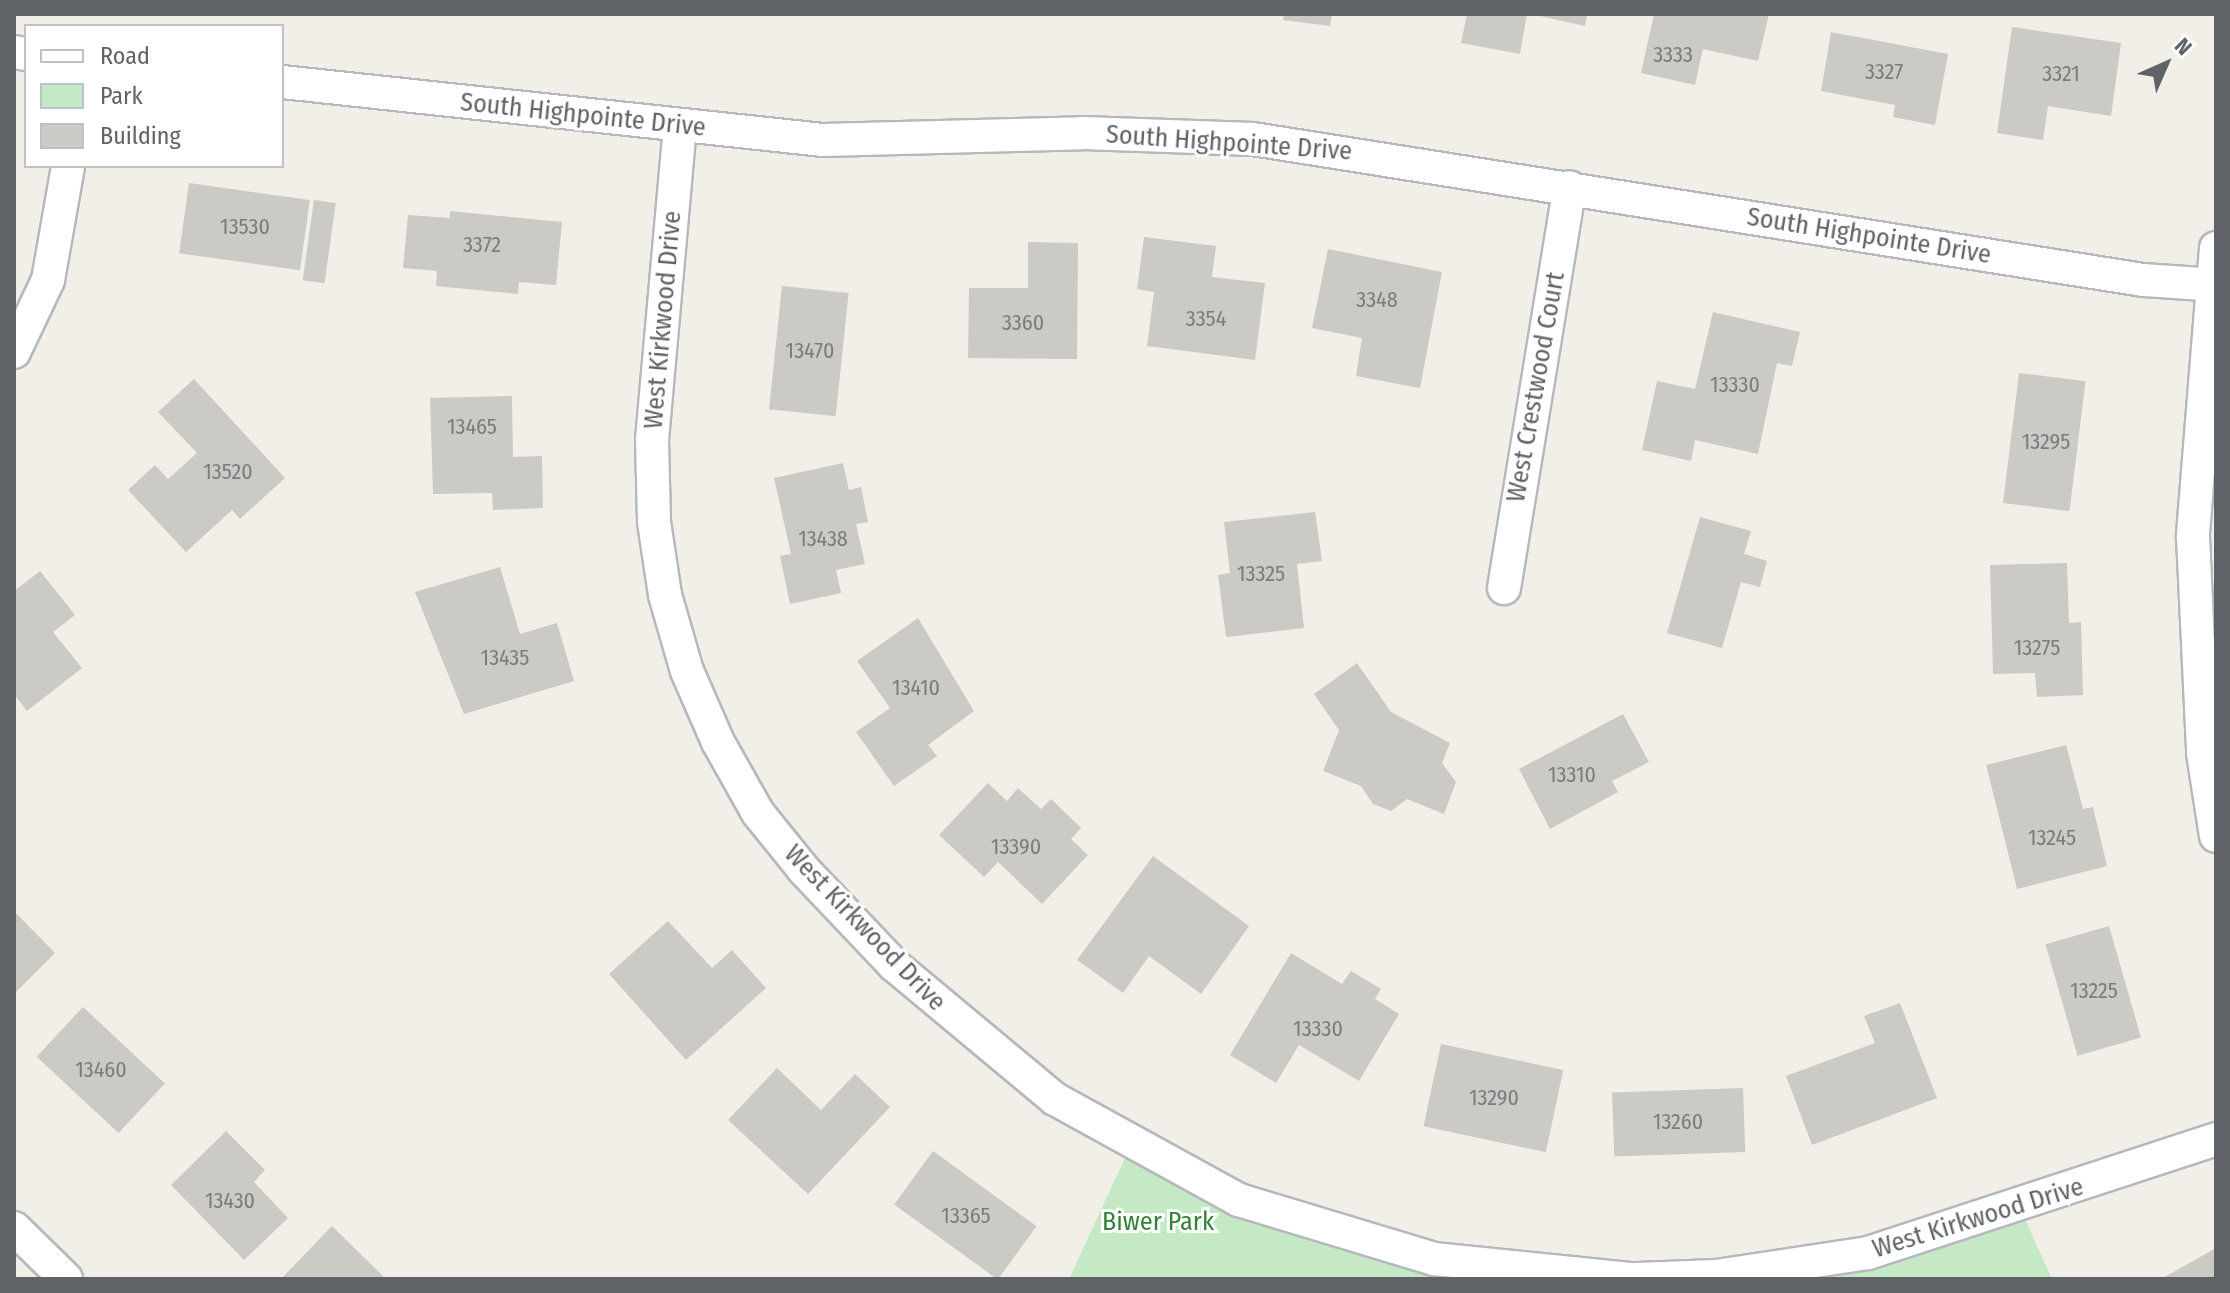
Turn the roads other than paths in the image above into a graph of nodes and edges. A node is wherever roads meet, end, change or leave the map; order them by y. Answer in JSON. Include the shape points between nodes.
{"nodes":[{"id":1,"x":284,"y":82,"type":"edge"},
{"id":2,"x":680,"y":126,"type":"junction"},
{"id":3,"x":68,"y":168,"type":"edge"},
{"id":4,"x":1570,"y":187,"type":"junction"},
{"id":5,"x":2216,"y":248,"type":"edge"},
{"id":6,"x":2215,"y":285,"type":"edge"},
{"id":7,"x":14,"y":352,"type":"edge"},
{"id":8,"x":1504,"y":588,"type":"dead end"},
{"id":9,"x":2216,"y":836,"type":"edge"},
{"id":10,"x":2216,"y":1139,"type":"edge"},
{"id":11,"x":14,"y":1228,"type":"edge"},
{"id":12,"x":66,"y":1279,"type":"edge"},
{"id":13,"x":1630,"y":1279,"type":"edge"},
{"id":14,"x":1637,"y":1279,"type":"edge"}],
"edges":[{"from":1,"to":2,"type":"street","name":"South Highpointe Drive"},
{"from":2,"to":4,"type":"street","name":"South Highpointe Drive","via":[[823,140],[1083,133],[1253,139]]},
{"from":2,"to":13,"type":"street","name":"West Kirkwood Drive","via":[[652,440],[654,522],[665,595],[687,671],[718,742],[758,813],[804,870],[905,975],[1055,1099],[1239,1200],[1434,1259]]},
{"from":3,"to":7,"type":"street","via":[[48,280]]},
{"from":4,"to":6,"type":"street","name":"South Highpointe Drive","via":[[2143,280]]},
{"from":4,"to":8,"type":"street","name":"West Crestwood Court"},
{"from":5,"to":6,"type":"street"},
{"from":6,"to":9,"type":"street","via":[[2193,537],[2203,753]]},
{"from":10,"to":14,"type":"street","name":"West Kirkwood Drive","via":[[1868,1253],[1716,1276]]},
{"from":11,"to":12,"type":"street"}]}
